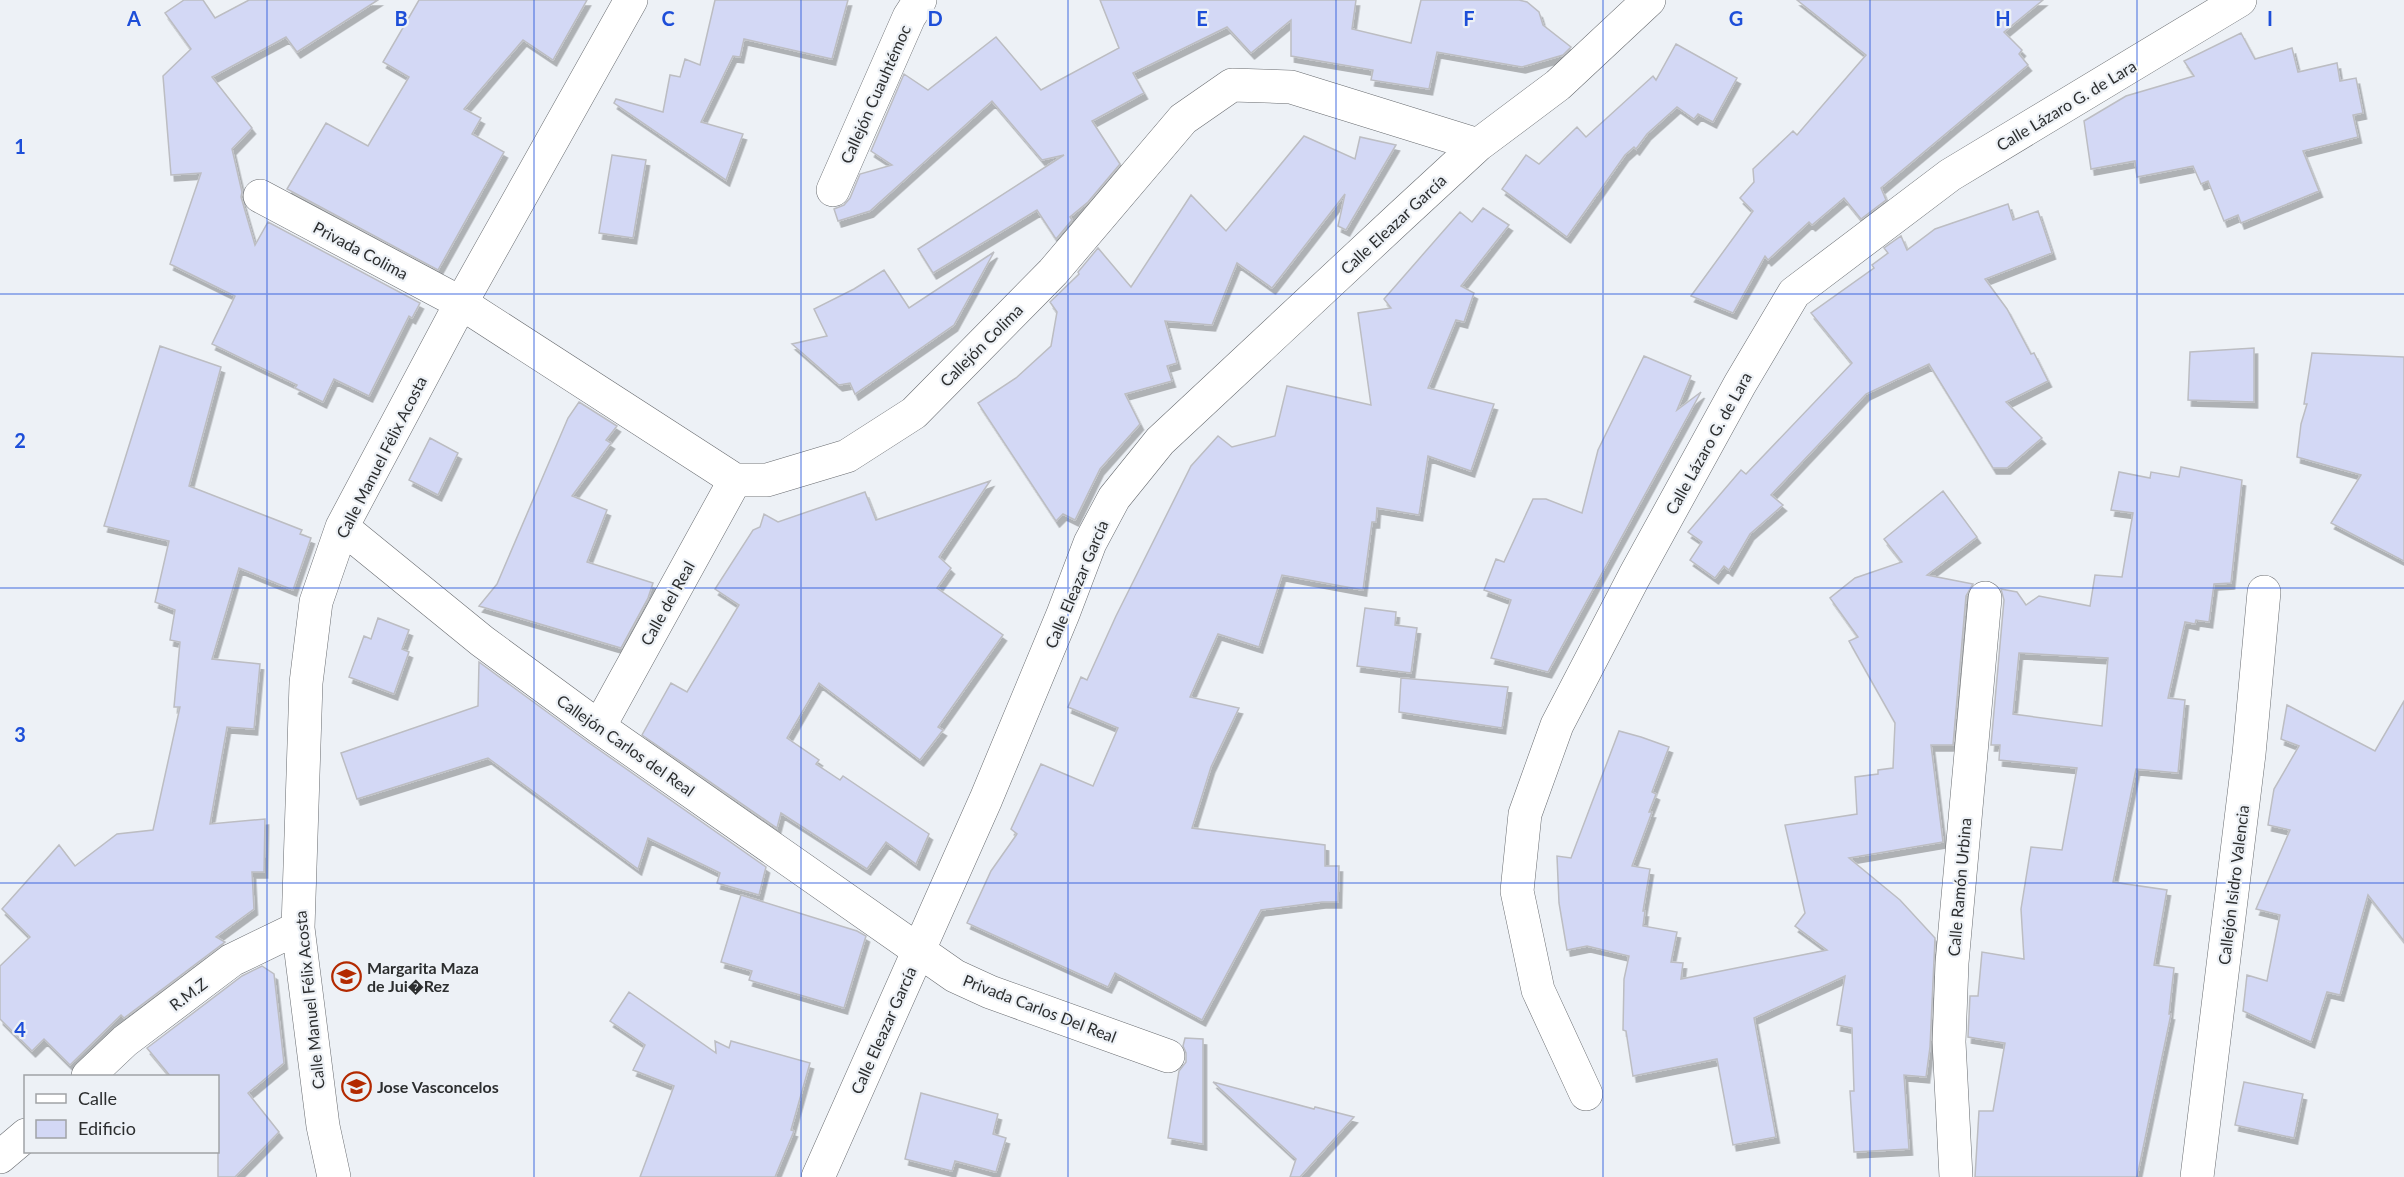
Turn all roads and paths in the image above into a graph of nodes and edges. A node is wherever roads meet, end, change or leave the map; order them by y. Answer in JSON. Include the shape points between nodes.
{"nodes":[{"id":1,"x":631,"y":0,"type":"edge"},
{"id":2,"x":920,"y":0,"type":"edge"},
{"id":3,"x":1649,"y":0,"type":"edge"},
{"id":4,"x":2240,"y":0,"type":"edge"},
{"id":5,"x":1478,"y":145,"type":"junction"},
{"id":6,"x":833,"y":190,"type":"dead end"},
{"id":7,"x":260,"y":196,"type":"dead end"},
{"id":8,"x":461,"y":303,"type":"junction"},
{"id":9,"x":735,"y":480,"type":"junction"},
{"id":10,"x":342,"y":527,"type":"junction"},
{"id":11,"x":2264,"y":592,"type":"dead end"},
{"id":12,"x":1985,"y":598,"type":"dead end"},
{"id":13,"x":599,"y":727,"type":"junction"},
{"id":14,"x":298,"y":928,"type":"junction"},
{"id":15,"x":919,"y":950,"type":"junction"},
{"id":16,"x":1168,"y":1056,"type":"dead end"},
{"id":17,"x":90,"y":1075,"type":"edge"},
{"id":18,"x":1586,"y":1094,"type":"dead end"},
{"id":19,"x":24,"y":1137,"type":"edge"},
{"id":20,"x":0,"y":1157,"type":"edge"},
{"id":21,"x":334,"y":1177,"type":"edge"},
{"id":22,"x":818,"y":1177,"type":"edge"},
{"id":23,"x":1956,"y":1177,"type":"edge"},
{"id":24,"x":2197,"y":1177,"type":"edge"}],
"edges":[{"from":1,"to":8,"type":"street","name":"Calle Manuel Félix Acosta"},
{"from":2,"to":6,"type":"street","name":"Callejón Cuauhtémoc"},
{"from":3,"to":5,"type":"street","name":"Calle Eleazar García","via":[[1558,85]]},
{"from":4,"to":18,"type":"street","name":"Calle Lázaro G. de Lara","via":[[1950,175],[1794,293],[1776,323],[1639,567],[1563,715],[1525,814],[1517,891],[1538,990]]},
{"from":5,"to":9,"type":"street","name":"Callejón Colima","via":[[1291,87],[1232,85],[1183,119],[1053,272],[914,413],[848,456],[766,480]]},
{"from":5,"to":15,"type":"street","name":"Calle Eleazar García","via":[[1160,441],[1114,498],[1090,543],[986,799]]},
{"from":7,"to":8,"type":"street","name":"Privada Colima"},
{"from":8,"to":9,"type":"street"},
{"from":8,"to":10,"type":"street","name":"Calle Manuel Félix Acosta"},
{"from":9,"to":13,"type":"street","name":"Calle del Real"},
{"from":10,"to":13,"type":"street","name":"Callejón Carlos del Real","via":[[482,641]]},
{"from":10,"to":14,"type":"street","name":"Calle Manuel Félix Acosta","via":[[316,602],[306,683]]},
{"from":11,"to":24,"type":"street","name":"Callejón Isidro Valencia","via":[[2249,754]]},
{"from":12,"to":23,"type":"street","name":"Calle Ramón Urbina","via":[[1952,963],[1949,1042]]},
{"from":13,"to":15,"type":"street","name":"Callejón Carlos del Real"},
{"from":14,"to":17,"type":"street","name":"R.M.Z","via":[[232,960],[125,1041]]},
{"from":14,"to":21,"type":"street","name":"Calle Manuel Félix Acosta","via":[[323,1126]]},
{"from":15,"to":16,"type":"street","name":"Privada Carlos Del Real","via":[[955,976],[990,992]]},
{"from":15,"to":22,"type":"street","name":"Calle Eleazar García"},
{"from":19,"to":20,"type":"street"}]}
